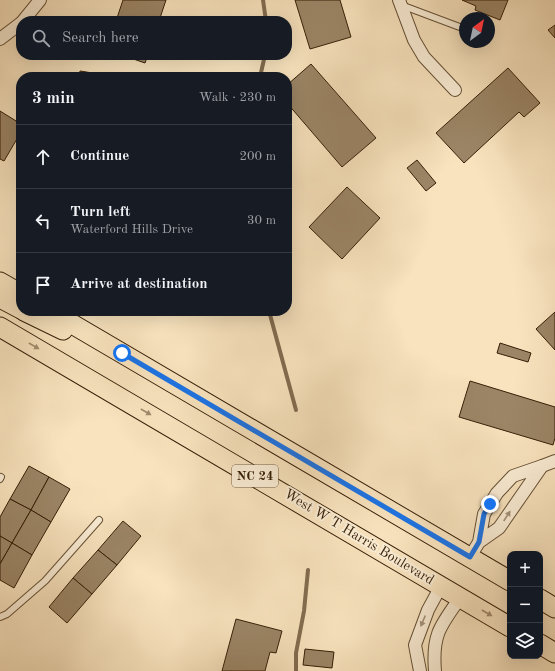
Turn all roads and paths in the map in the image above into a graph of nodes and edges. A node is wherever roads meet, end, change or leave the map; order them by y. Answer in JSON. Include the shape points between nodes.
{"nodes":[{"id":1,"x":40,"y":0,"type":"edge"},
{"id":2,"x":400,"y":3,"type":"edge"},
{"id":3,"x":27,"y":16,"type":"edge"},
{"id":4,"x":16,"y":27,"type":"edge"},
{"id":5,"x":459,"y":27,"type":"edge"},
{"id":6,"x":0,"y":39,"type":"edge"},
{"id":7,"x":455,"y":90,"type":"dead end"},
{"id":8,"x":0,"y":282,"type":"edge"},
{"id":9,"x":16,"y":291,"type":"edge"},
{"id":10,"x":0,"y":298,"type":"edge"},
{"id":11,"x":16,"y":306,"type":"edge"},
{"id":12,"x":33,"y":316,"type":"edge"},
{"id":13,"x":59,"y":316,"type":"edge"},
{"id":14,"x":0,"y":327,"type":"edge"},
{"id":15,"x":122,"y":353,"type":"junction"},
{"id":16,"x":555,"y":461,"type":"edge"},
{"id":17,"x":542,"y":466,"type":"junction"},
{"id":18,"x":99,"y":520,"type":"dead end"},
{"id":19,"x":475,"y":549,"type":"junction"},
{"id":20,"x":507,"y":578,"type":"edge"},
{"id":21,"x":441,"y":586,"type":"junction"},
{"id":22,"x":460,"y":598,"type":"junction"},
{"id":23,"x":543,"y":601,"type":"edge"},
{"id":24,"x":555,"y":608,"type":"edge"},
{"id":25,"x":0,"y":617,"type":"edge"},
{"id":26,"x":507,"y":625,"type":"edge"},
{"id":27,"x":543,"y":646,"type":"edge"},
{"id":28,"x":555,"y":653,"type":"edge"},
{"id":29,"x":420,"y":671,"type":"edge"},
{"id":30,"x":435,"y":671,"type":"edge"}],
"edges":[{"from":1,"to":3,"type":"street"},
{"from":2,"to":5,"type":"lane"},
{"from":2,"to":7,"type":"street","via":[[414,40],[424,57]]},
{"from":4,"to":6,"type":"street"},
{"from":8,"to":9,"type":"main road"},
{"from":10,"to":11,"type":"main road"},
{"from":12,"to":15,"type":"main road","via":[[49,325]]},
{"from":13,"to":15,"type":"main road","number":"NC 24"},
{"from":14,"to":21,"type":"main road","name":"West W T Harris Boulevard","number":"NC 24","one_way":true},
{"from":15,"to":19,"type":"main road","number":"NC 24"},
{"from":16,"to":17,"type":"street"},
{"from":19,"to":17,"type":"street","one_way":true,"via":[[499,528]]},
{"from":17,"to":19,"type":"street","via":[[513,476],[501,488],[484,514]]},
{"from":18,"to":25,"type":"lane","via":[[45,581],[7,614]]},
{"from":19,"to":20,"type":"main road","number":"NC 24"},
{"from":21,"to":22,"type":"main road","name":"West W T Harris Boulevard","number":"NC 24"},
{"from":21,"to":29,"type":"street","one_way":true,"via":[[428,610],[415,645]]},
{"from":22,"to":26,"type":"main road","name":"West W T Harris Boulevard","number":"NC 24","one_way":true},
{"from":22,"to":30,"type":"street","via":[[435,640]]},
{"from":23,"to":24,"type":"main road"},
{"from":27,"to":28,"type":"main road"}]}
